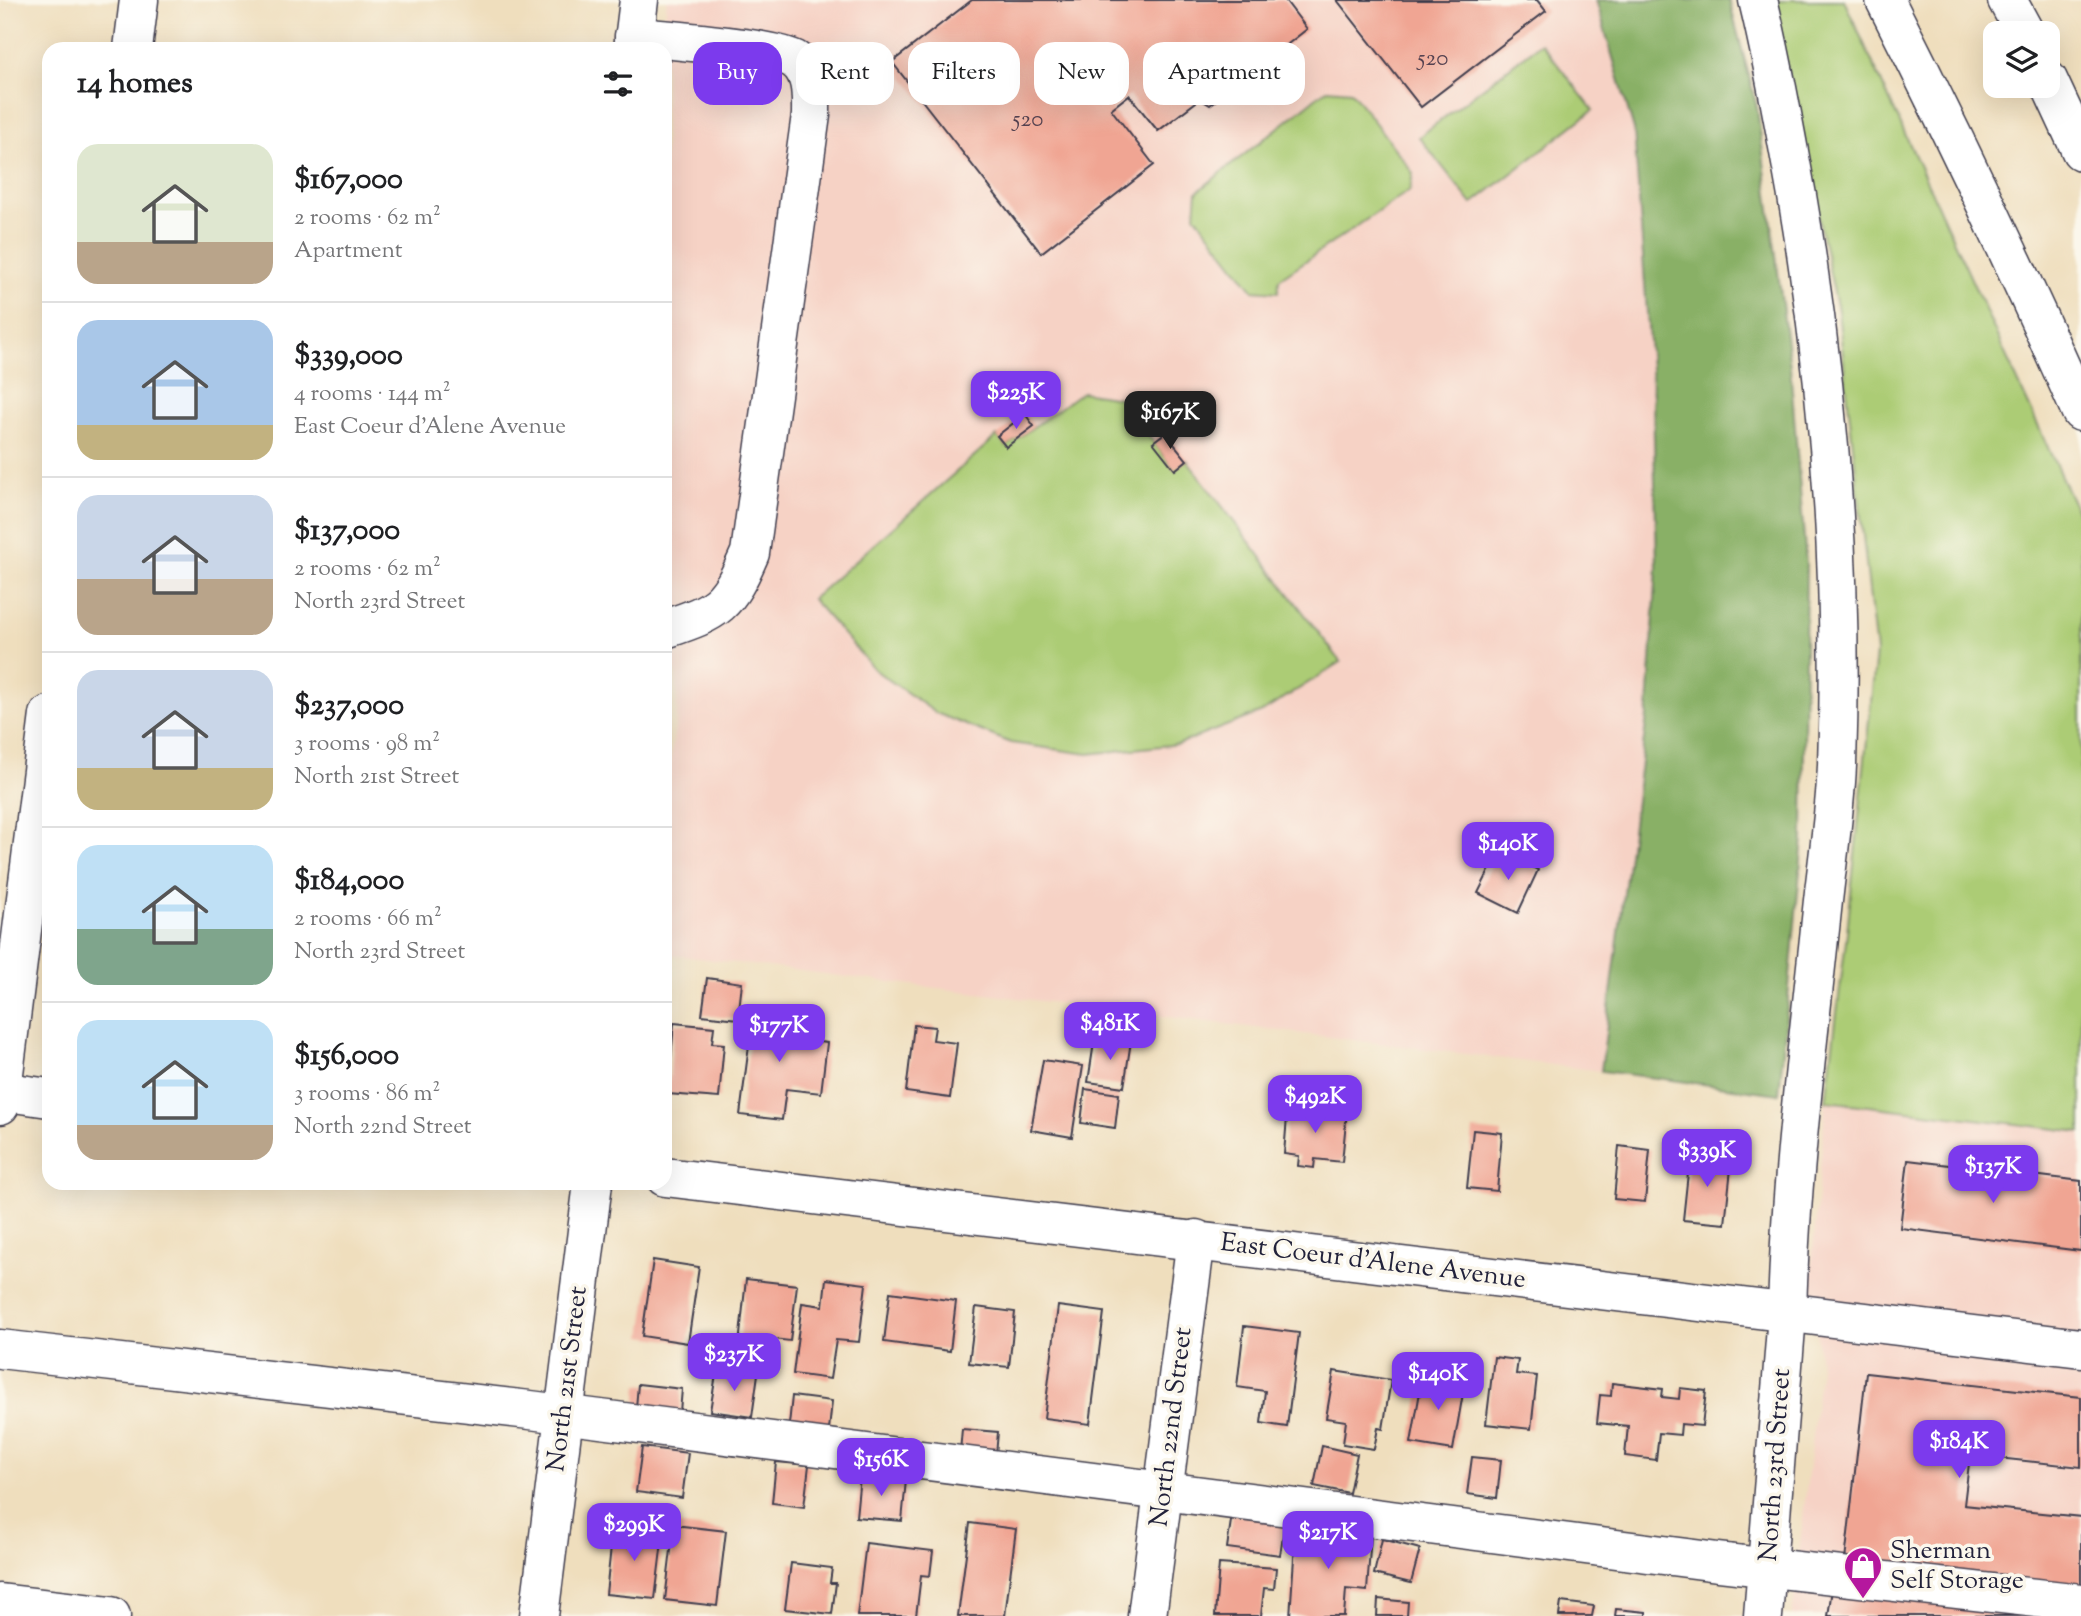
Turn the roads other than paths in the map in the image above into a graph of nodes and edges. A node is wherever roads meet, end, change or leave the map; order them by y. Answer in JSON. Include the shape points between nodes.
{"nodes":[{"id":1,"x":139,"y":0,"type":"edge"},
{"id":2,"x":1758,"y":0,"type":"edge"},
{"id":3,"x":1885,"y":0,"type":"edge"},
{"id":4,"x":2007,"y":0,"type":"edge"},
{"id":5,"x":2018,"y":21,"type":"edge"},
{"id":6,"x":635,"y":28,"type":"edge"},
{"id":7,"x":134,"y":42,"type":"edge"},
{"id":8,"x":2056,"y":98,"type":"edge"},
{"id":9,"x":2081,"y":151,"type":"edge"},
{"id":10,"x":2081,"y":412,"type":"edge"},
{"id":11,"x":672,"y":627,"type":"edge"},
{"id":12,"x":42,"y":771,"type":"edge"},
{"id":13,"x":1,"y":1096,"type":"edge"},
{"id":14,"x":42,"y":1098,"type":"edge"},
{"id":15,"x":672,"y":1178,"type":"edge"},
{"id":16,"x":592,"y":1190,"type":"edge"},
{"id":17,"x":1196,"y":1239,"type":"junction"},
{"id":18,"x":1787,"y":1315,"type":"junction"},
{"id":19,"x":2081,"y":1348,"type":"edge"},
{"id":20,"x":0,"y":1349,"type":"edge"},
{"id":21,"x":563,"y":1414,"type":"junction"},
{"id":22,"x":1164,"y":1490,"type":"junction"},
{"id":23,"x":1768,"y":1568,"type":"junction"},
{"id":24,"x":0,"y":1603,"type":"edge"},
{"id":25,"x":2081,"y":1603,"type":"edge"},
{"id":26,"x":111,"y":1616,"type":"edge"},
{"id":27,"x":539,"y":1616,"type":"edge"},
{"id":28,"x":1147,"y":1616,"type":"edge"},
{"id":29,"x":1763,"y":1616,"type":"edge"}],
"edges":[{"from":1,"to":7,"type":"main road"},
{"from":2,"to":18,"type":"main road","name":"North 23rd Street","via":[[1781,102],[1811,281],[1829,426],[1839,599],[1837,768],[1807,1052]]},
{"from":3,"to":10,"type":"main road","via":[[1940,104]]},
{"from":4,"to":5,"type":"main road"},
{"from":6,"to":11,"type":"main road","via":[[796,60],[811,83],[811,115],[750,553],[722,604]]},
{"from":8,"to":9,"type":"main road"},
{"from":12,"to":13,"type":"main road"},
{"from":13,"to":14,"type":"main road"},
{"from":15,"to":17,"type":"main road","name":"East Coeur d'Alene Avenue"},
{"from":16,"to":21,"type":"main road","name":"North 21st Street"},
{"from":17,"to":18,"type":"main road","name":"East Coeur d'Alene Avenue"},
{"from":17,"to":22,"type":"main road","name":"North 22nd Street"},
{"from":18,"to":19,"type":"main road","name":"East Coeur d'Alene Avenue"},
{"from":18,"to":23,"type":"main road","name":"North 23rd Street"},
{"from":20,"to":21,"type":"main road"},
{"from":21,"to":22,"type":"main road"},
{"from":21,"to":27,"type":"main road","name":"North 21st Street"},
{"from":22,"to":23,"type":"main road"},
{"from":22,"to":28,"type":"main road","name":"North 22nd Street"},
{"from":23,"to":25,"type":"main road"},
{"from":23,"to":29,"type":"main road","name":"North 23rd Street"},
{"from":24,"to":26,"type":"main road"}]}
